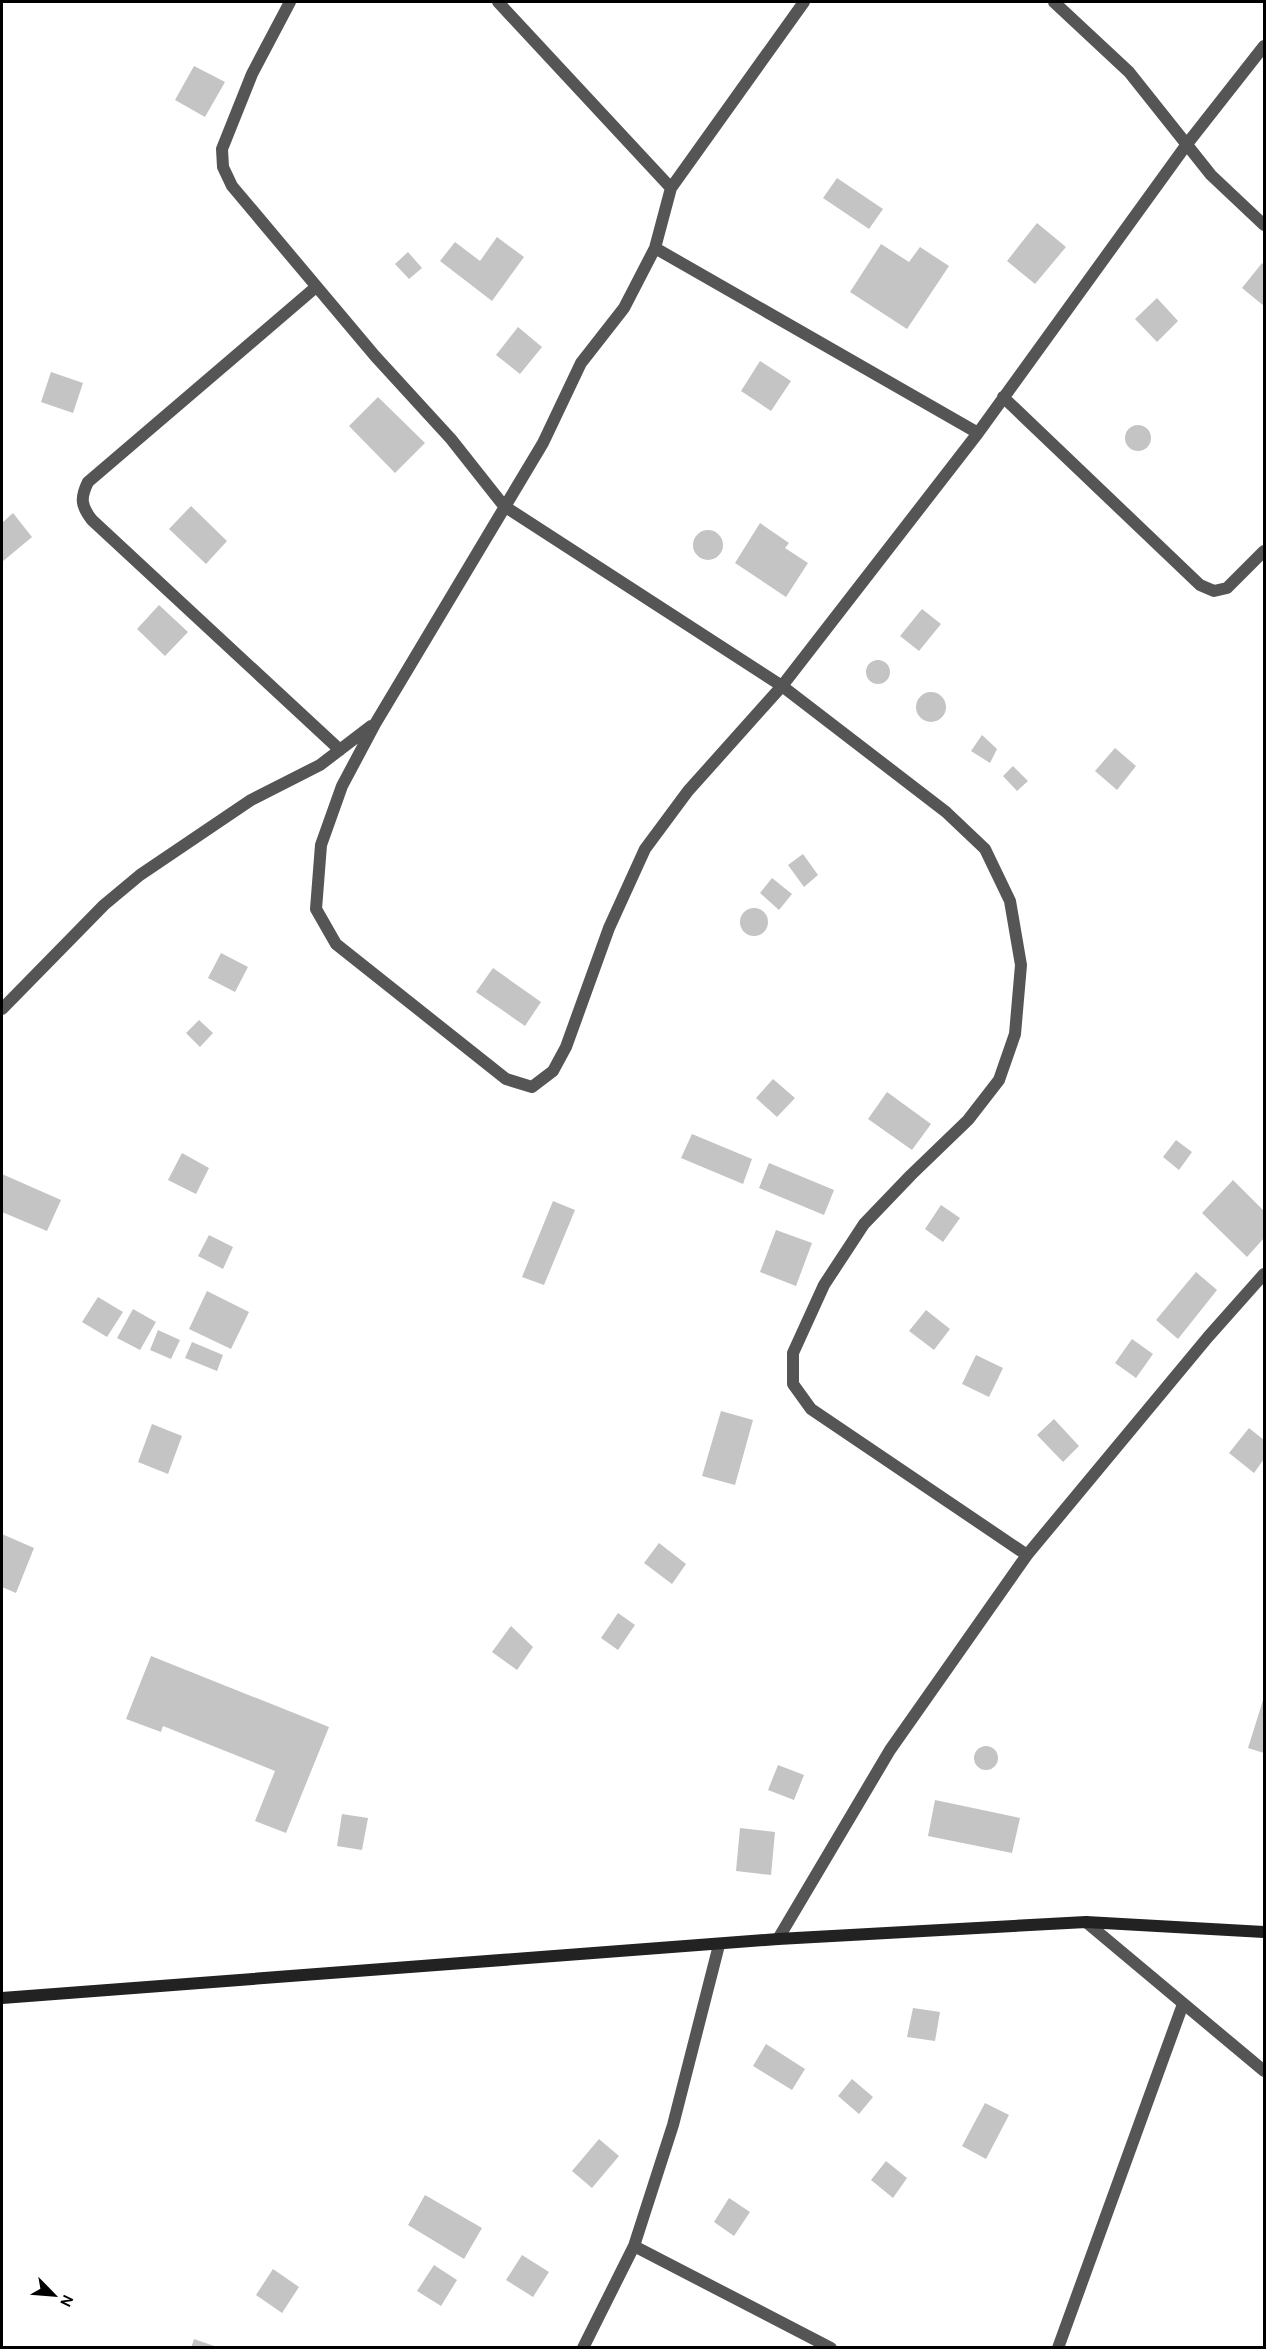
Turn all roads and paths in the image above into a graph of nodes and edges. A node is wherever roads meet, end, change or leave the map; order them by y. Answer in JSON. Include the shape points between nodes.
{"nodes":[{"id":1,"x":290,"y":2,"type":"edge"},
{"id":2,"x":498,"y":2,"type":"edge"},
{"id":3,"x":804,"y":2,"type":"edge"},
{"id":4,"x":1054,"y":2,"type":"edge"},
{"id":5,"x":1264,"y":46,"type":"edge"},
{"id":6,"x":1187,"y":144,"type":"junction"},
{"id":7,"x":670,"y":188,"type":"junction"},
{"id":8,"x":1264,"y":225,"type":"edge"},
{"id":9,"x":655,"y":248,"type":"junction"},
{"id":10,"x":316,"y":287,"type":"junction"},
{"id":11,"x":1004,"y":397,"type":"junction"},
{"id":12,"x":978,"y":433,"type":"junction"},
{"id":13,"x":504,"y":506,"type":"junction"},
{"id":14,"x":1264,"y":551,"type":"edge"},
{"id":15,"x":782,"y":686,"type":"junction"},
{"id":16,"x":375,"y":724,"type":"junction"},
{"id":17,"x":340,"y":750,"type":"junction"},
{"id":18,"x":2,"y":1009,"type":"edge"},
{"id":19,"x":1264,"y":1274,"type":"edge"},
{"id":20,"x":1027,"y":1555,"type":"junction"},
{"id":21,"x":1086,"y":1922,"type":"junction"},
{"id":22,"x":1264,"y":1932,"type":"edge"},
{"id":23,"x":778,"y":1939,"type":"junction"},
{"id":24,"x":719,"y":1945,"type":"junction"},
{"id":25,"x":2,"y":1998,"type":"edge"},
{"id":26,"x":1183,"y":2004,"type":"junction"},
{"id":27,"x":1264,"y":2071,"type":"edge"},
{"id":28,"x":634,"y":2246,"type":"junction"},
{"id":29,"x":583,"y":2348,"type":"edge"},
{"id":30,"x":831,"y":2348,"type":"edge"},
{"id":31,"x":1058,"y":2348,"type":"edge"}],
"edges":[{"from":1,"to":10,"type":"street","via":[[252,74],[222,149],[223,167],[232,186]]},
{"from":2,"to":7,"type":"street"},
{"from":3,"to":7,"type":"street"},
{"from":4,"to":6,"type":"street","via":[[1129,72]]},
{"from":5,"to":6,"type":"street"},
{"from":6,"to":8,"type":"street","via":[[1210,175]]},
{"from":6,"to":11,"type":"street"},
{"from":7,"to":9,"type":"street"},
{"from":9,"to":12,"type":"street"},
{"from":9,"to":13,"type":"street","via":[[624,308],[581,363],[543,443]]},
{"from":10,"to":13,"type":"street","via":[[451,439]]},
{"from":10,"to":17,"type":"street","via":[[88,482],[82,494],[83,508],[92,520]]},
{"from":11,"to":12,"type":"street"},
{"from":11,"to":14,"type":"street","via":[[1200,585],[1214,591],[1227,588]]},
{"from":12,"to":15,"type":"street"},
{"from":13,"to":15,"type":"street"},
{"from":13,"to":16,"type":"street"},
{"from":15,"to":16,"type":"street","via":[[688,791],[645,849],[609,928],[566,1047],[553,1071],[532,1087],[506,1079],[336,944],[316,909],[321,845],[342,786]]},
{"from":15,"to":20,"type":"street","via":[[946,812],[985,849],[1010,901],[1021,965],[1015,1034],[999,1080],[968,1120],[864,1224],[824,1285],[793,1353],[793,1384],[812,1410]]},
{"from":16,"to":17,"type":"street"},
{"from":17,"to":18,"type":"street","via":[[320,765],[251,800],[140,875],[96,912]]},
{"from":19,"to":20,"type":"street"},
{"from":20,"to":23,"type":"street","via":[[890,1750]]},
{"from":21,"to":22,"type":"street"},
{"from":21,"to":23,"type":"street"},
{"from":21,"to":26,"type":"street"},
{"from":23,"to":24,"type":"street"},
{"from":24,"to":25,"type":"street"},
{"from":24,"to":28,"type":"street","via":[[673,2125]]},
{"from":26,"to":27,"type":"street"},
{"from":26,"to":31,"type":"street"},
{"from":28,"to":29,"type":"street"},
{"from":28,"to":30,"type":"street"}]}
